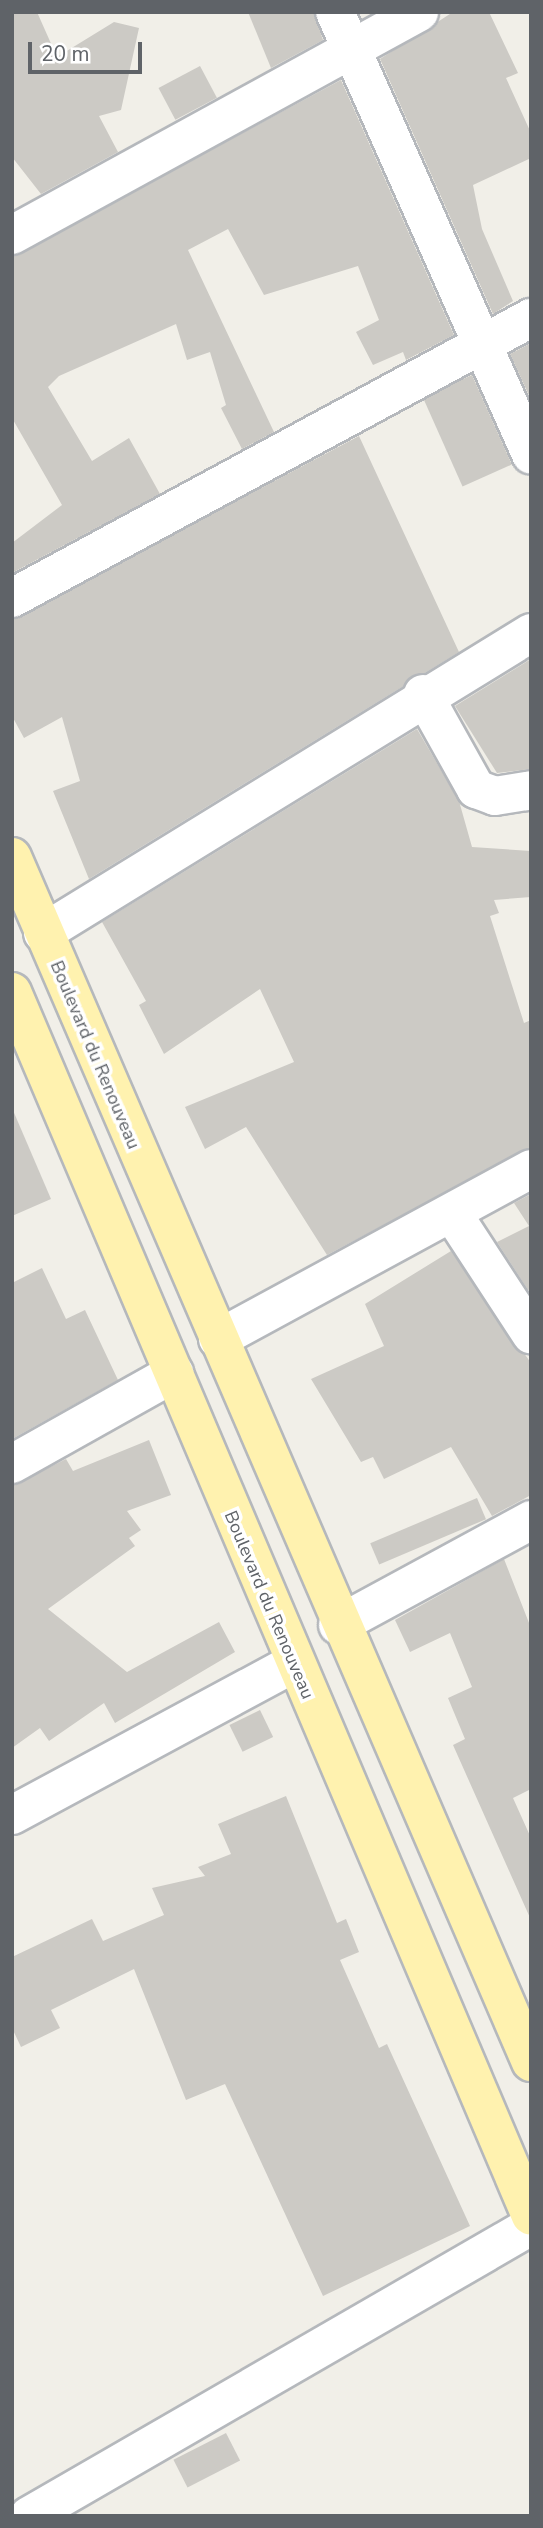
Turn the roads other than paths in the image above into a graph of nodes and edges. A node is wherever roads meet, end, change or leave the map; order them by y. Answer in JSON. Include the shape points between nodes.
{"nodes":[{"id":1,"x":335,"y":12,"type":"edge"},
{"id":2,"x":419,"y":12,"type":"edge"},
{"id":3,"x":352,"y":49,"type":"junction"},
{"id":4,"x":12,"y":235,"type":"edge"},
{"id":5,"x":531,"y":318,"type":"edge"},
{"id":6,"x":483,"y":344,"type":"junction"},
{"id":7,"x":531,"y":455,"type":"edge"},
{"id":8,"x":12,"y":598,"type":"edge"},
{"id":9,"x":531,"y":633,"type":"edge"},
{"id":10,"x":423,"y":694,"type":"junction"},
{"id":11,"x":531,"y":790,"type":"edge"},
{"id":12,"x":12,"y":857,"type":"edge"},
{"id":13,"x":43,"y":933,"type":"junction"},
{"id":14,"x":12,"y":992,"type":"edge"},
{"id":15,"x":531,"y":1169,"type":"edge"},
{"id":16,"x":452,"y":1213,"type":"junction"},
{"id":17,"x":531,"y":1334,"type":"edge"},
{"id":18,"x":218,"y":1339,"type":"junction"},
{"id":19,"x":174,"y":1373,"type":"junction"},
{"id":20,"x":12,"y":1464,"type":"edge"},
{"id":21,"x":531,"y":1520,"type":"edge"},
{"id":22,"x":338,"y":1625,"type":"junction"},
{"id":23,"x":293,"y":1664,"type":"junction"},
{"id":24,"x":12,"y":1815,"type":"edge"},
{"id":25,"x":531,"y":2062,"type":"edge"},
{"id":26,"x":531,"y":2216,"type":"edge"},
{"id":27,"x":531,"y":2225,"type":"edge"},
{"id":28,"x":29,"y":2516,"type":"edge"}],
"edges":[{"from":1,"to":3,"type":"street"},
{"from":2,"to":3,"type":"street"},
{"from":3,"to":4,"type":"street"},
{"from":3,"to":6,"type":"street"},
{"from":5,"to":6,"type":"street"},
{"from":6,"to":7,"type":"street"},
{"from":6,"to":8,"type":"street"},
{"from":9,"to":10,"type":"street"},
{"from":10,"to":11,"type":"street","via":[[476,789],[495,796]]},
{"from":10,"to":13,"type":"street"},
{"from":12,"to":13,"type":"main road","name":"Boulevard du Renouveau"},
{"from":13,"to":18,"type":"main road","name":"Boulevard du Renouveau"},
{"from":14,"to":19,"type":"main road","name":"Boulevard du Renouveau"},
{"from":15,"to":16,"type":"street"},
{"from":16,"to":17,"type":"street"},
{"from":16,"to":18,"type":"street"},
{"from":18,"to":22,"type":"main road","name":"Boulevard du Renouveau"},
{"from":19,"to":20,"type":"street"},
{"from":19,"to":23,"type":"main road","name":"Boulevard du Renouveau"},
{"from":21,"to":22,"type":"street"},
{"from":22,"to":25,"type":"main road","name":"Boulevard du Renouveau"},
{"from":23,"to":24,"type":"street"},
{"from":23,"to":26,"type":"main road","name":"Boulevard du Renouveau"},
{"from":27,"to":28,"type":"street"}]}
